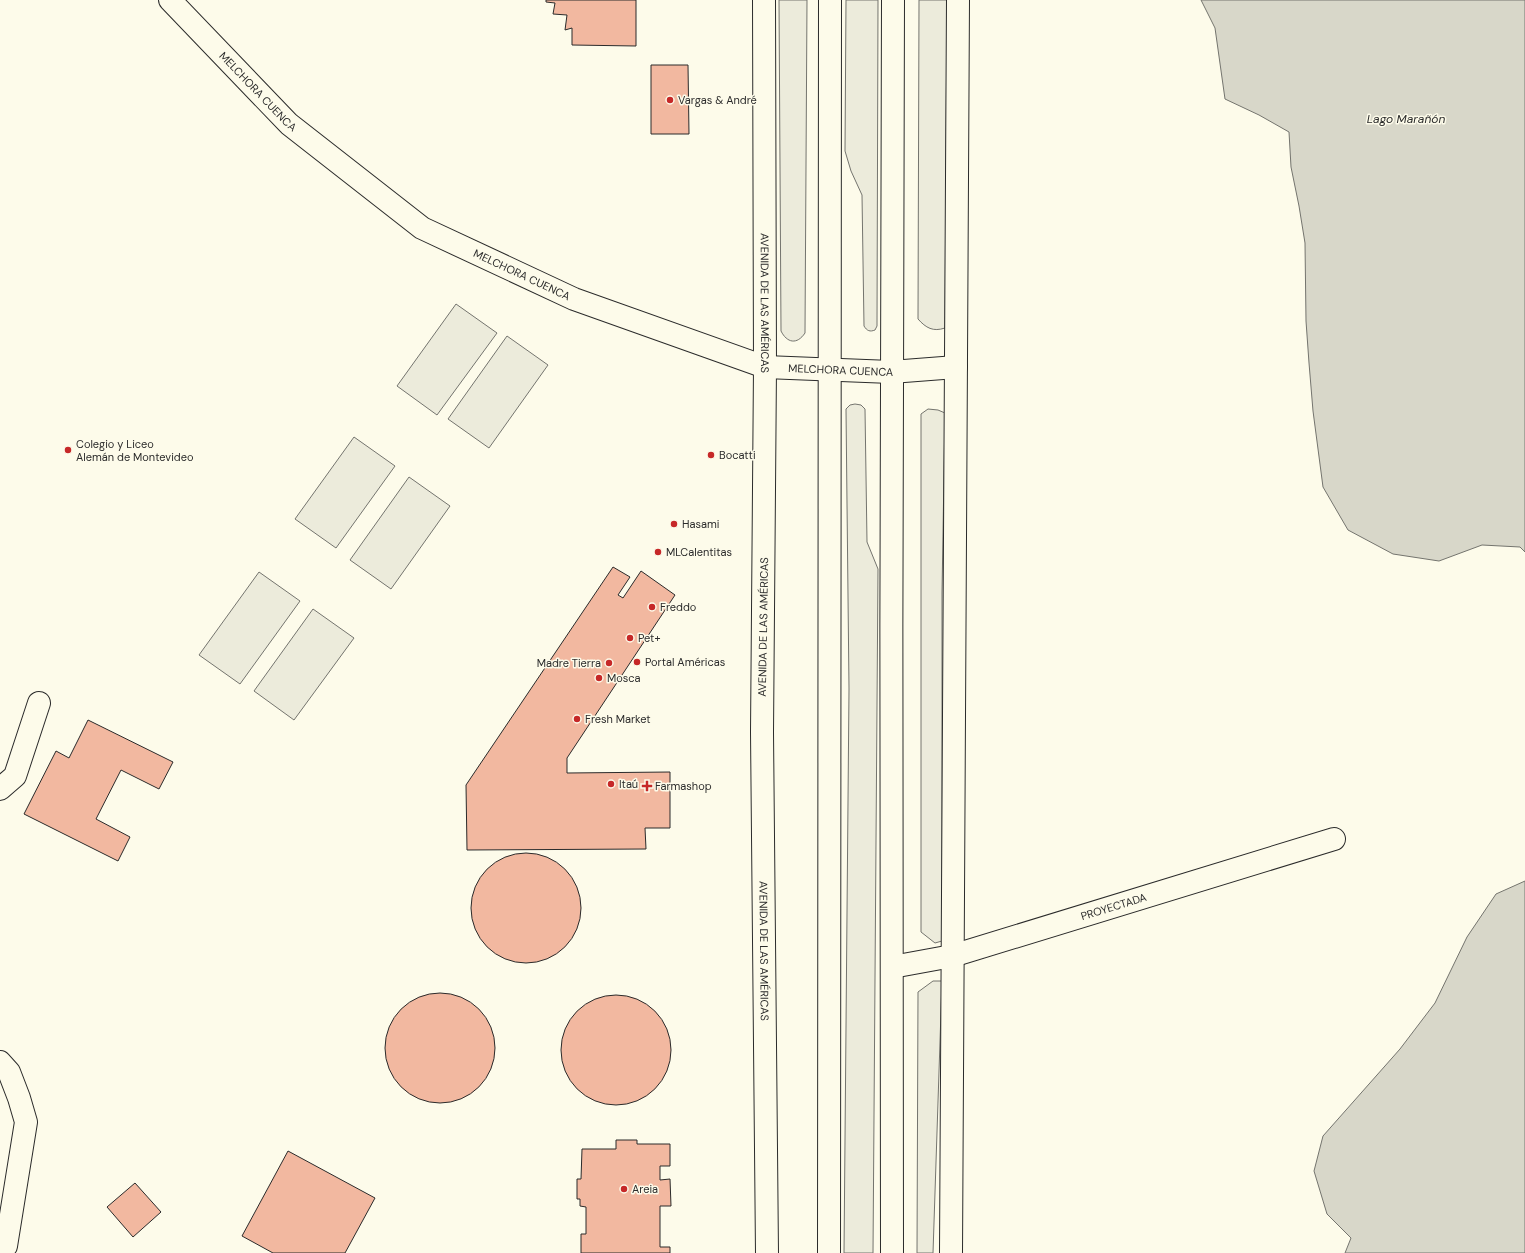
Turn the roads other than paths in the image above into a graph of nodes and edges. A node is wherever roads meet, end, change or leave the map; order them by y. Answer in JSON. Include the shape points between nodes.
{"nodes":[{"id":1,"x":170,"y":0,"type":"edge"},
{"id":2,"x":764,"y":0,"type":"edge"},
{"id":3,"x":830,"y":0,"type":"edge"},
{"id":4,"x":893,"y":0,"type":"edge"},
{"id":5,"x":958,"y":0,"type":"edge"},
{"id":6,"x":765,"y":367,"type":"junction"},
{"id":7,"x":956,"y":367,"type":"junction"},
{"id":8,"x":829,"y":370,"type":"junction"},
{"id":9,"x":891,"y":372,"type":"junction"},
{"id":10,"x":38,"y":703,"type":"dead end"},
{"id":11,"x":0,"y":789,"type":"edge"},
{"id":12,"x":1334,"y":839,"type":"dead end"},
{"id":13,"x":952,"y":956,"type":"junction"},
{"id":14,"x":892,"y":967,"type":"junction"},
{"id":15,"x":0,"y":1062,"type":"edge"},
{"id":16,"x":6,"y":1246,"type":"dead end"},
{"id":17,"x":767,"y":1253,"type":"edge"},
{"id":18,"x":829,"y":1253,"type":"edge"},
{"id":19,"x":892,"y":1253,"type":"edge"},
{"id":20,"x":951,"y":1253,"type":"edge"}],
"edges":[{"from":1,"to":6,"type":"main road","name":"MELCHORA CUENCA","via":[[289,124],[422,228],[574,299]]},
{"from":2,"to":6,"type":"main road","name":"AVENIDA DE LAS AMÉRICAS"},
{"from":3,"to":8,"type":"main road"},
{"from":4,"to":9,"type":"main road"},
{"from":5,"to":7,"type":"main road"},
{"from":6,"to":8,"type":"main road","name":"MELCHORA CUENCA"},
{"from":6,"to":17,"type":"main road","name":"AVENIDA DE LAS AMÉRICAS","via":[[762,732]]},
{"from":7,"to":9,"type":"main road","name":"MELCHORA CUENCA"},
{"from":7,"to":13,"type":"main road"},
{"from":8,"to":9,"type":"main road","name":"MELCHORA CUENCA"},
{"from":8,"to":18,"type":"main road"},
{"from":9,"to":14,"type":"main road"},
{"from":10,"to":11,"type":"main road","via":[[15,776]]},
{"from":12,"to":13,"type":"main road","name":"PROYECTADA"},
{"from":13,"to":14,"type":"main road","name":"PROYECTADA"},
{"from":13,"to":20,"type":"main road"},
{"from":14,"to":19,"type":"main road"},
{"from":15,"to":16,"type":"main road","via":[[9,1072],[20,1098],[26,1122]]}]}
